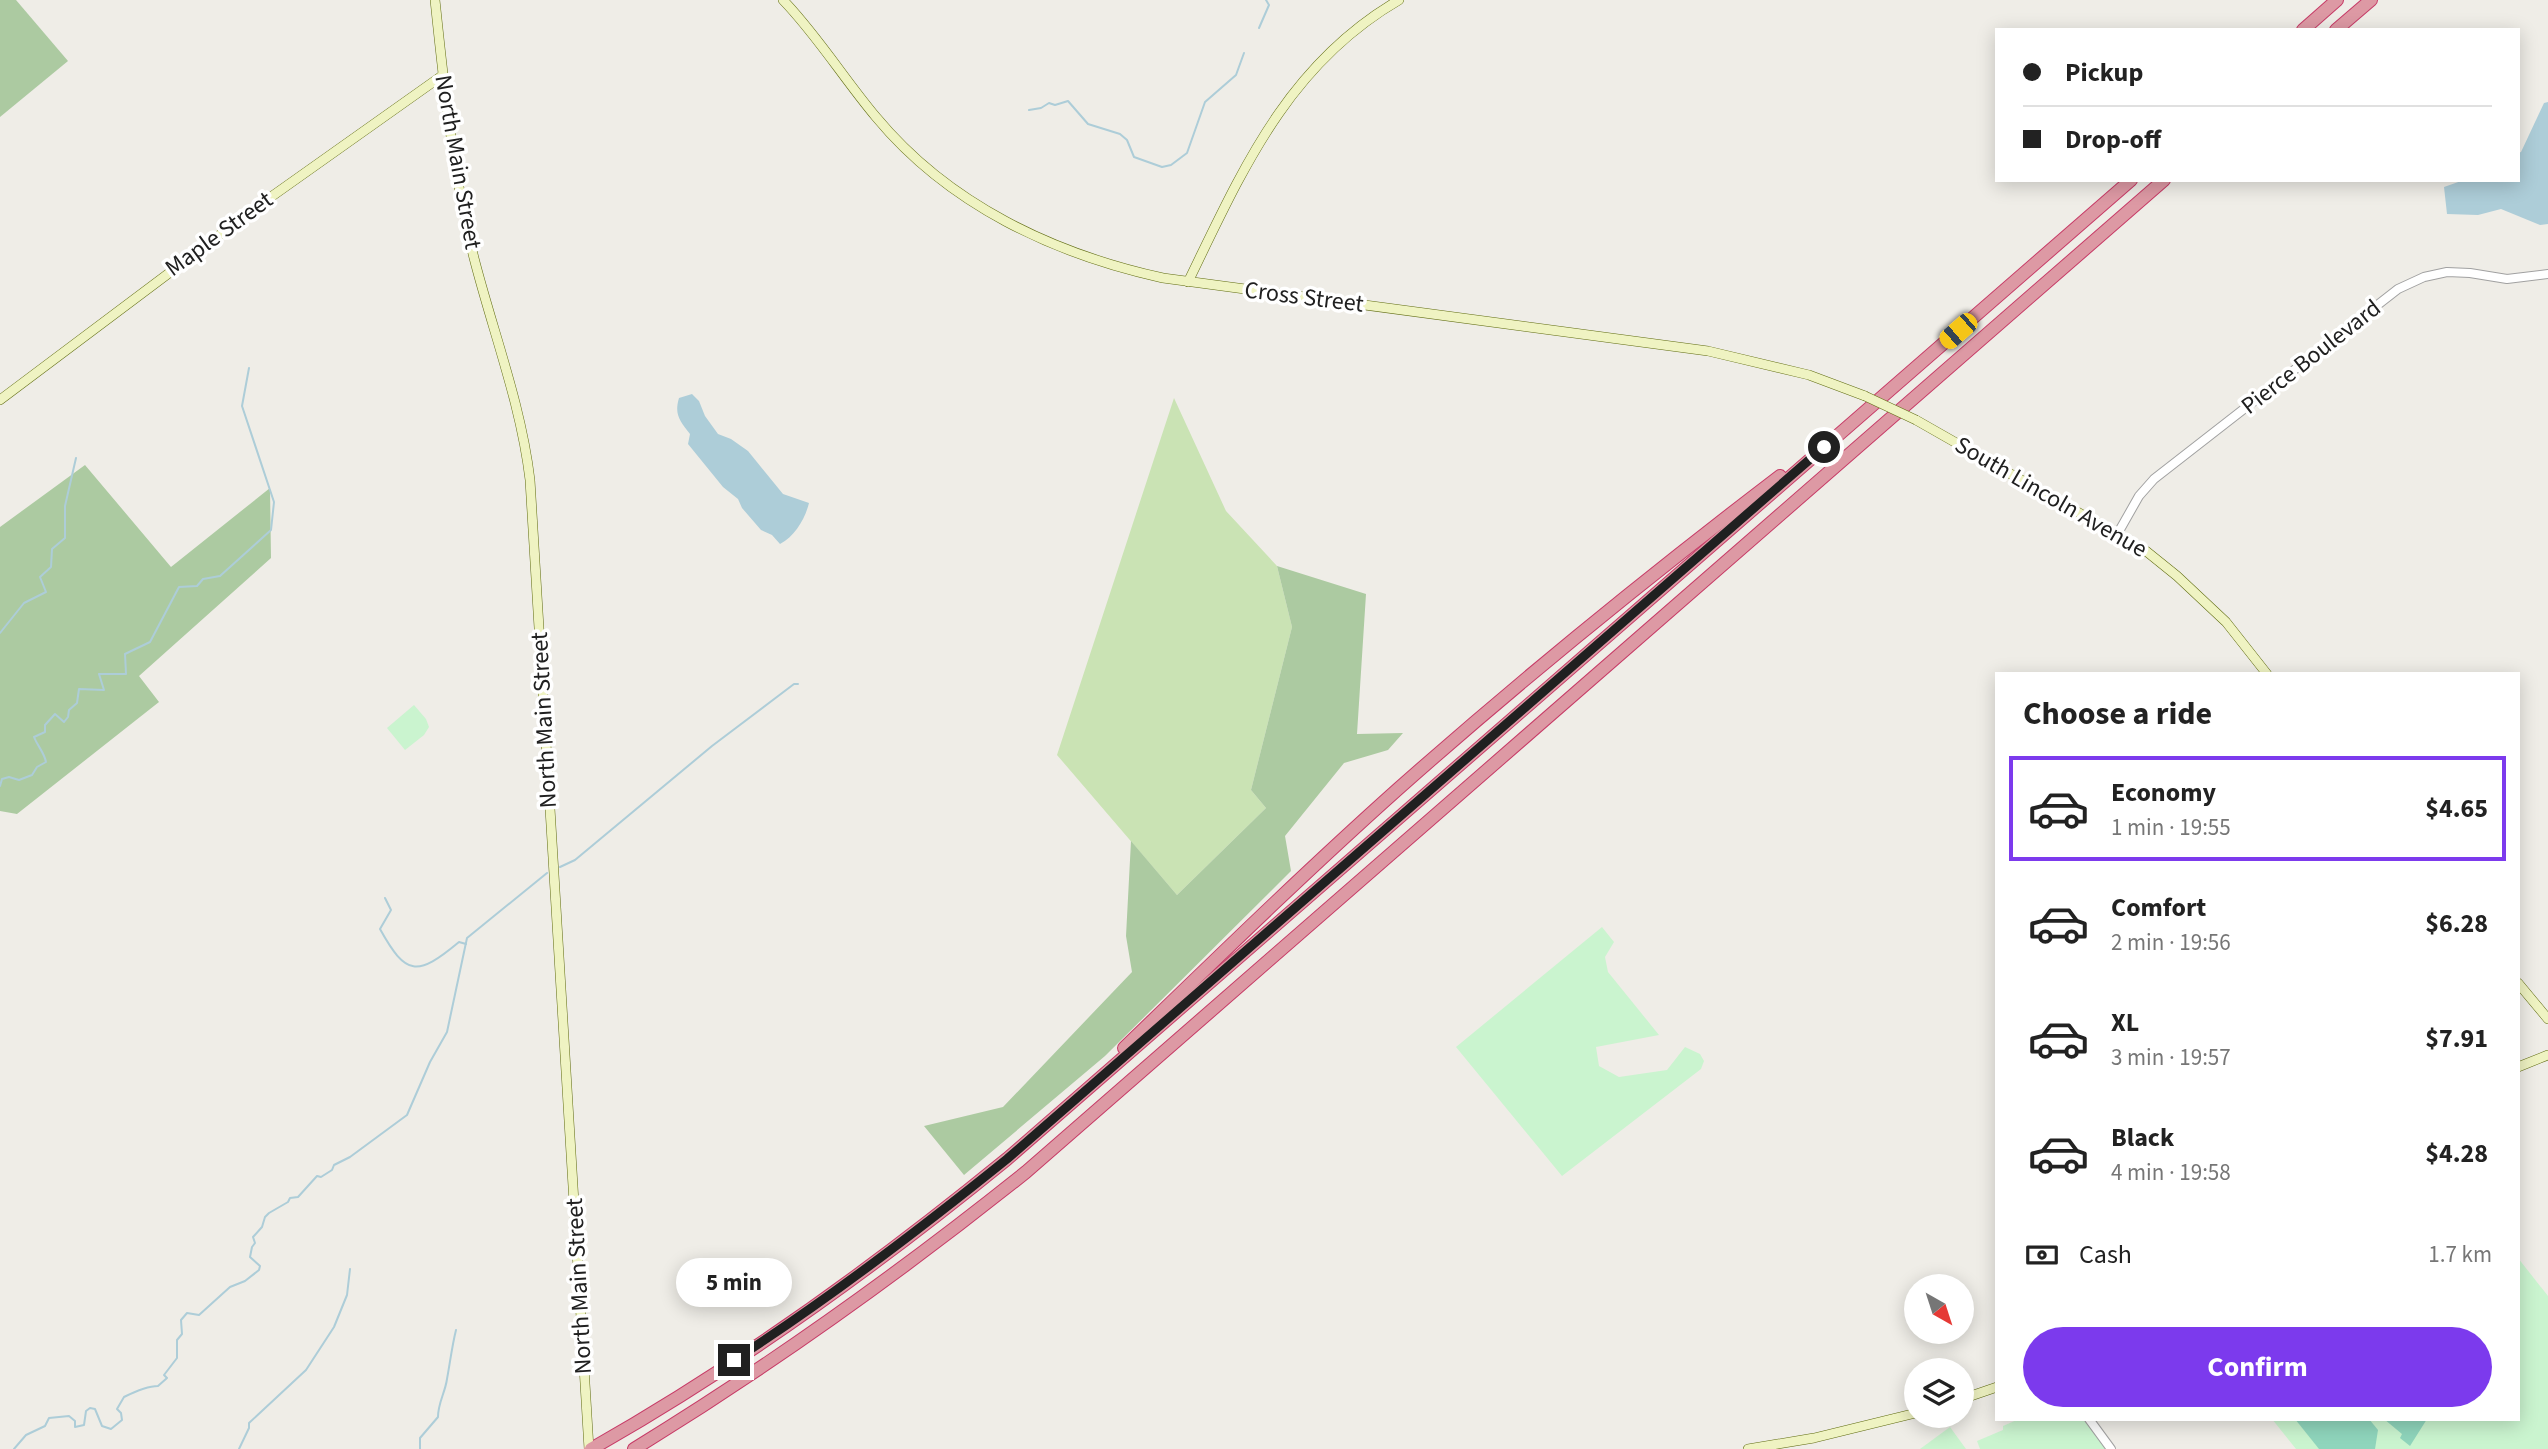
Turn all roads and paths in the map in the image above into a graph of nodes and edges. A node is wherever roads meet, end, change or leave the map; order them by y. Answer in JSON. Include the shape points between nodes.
{"nodes":[{"id":1,"x":435,"y":0,"type":"edge"},
{"id":2,"x":783,"y":0,"type":"edge"},
{"id":3,"x":1399,"y":0,"type":"edge"},
{"id":4,"x":2337,"y":0,"type":"edge"},
{"id":5,"x":2371,"y":0,"type":"edge"},
{"id":6,"x":2305,"y":28,"type":"edge"},
{"id":7,"x":2338,"y":28,"type":"edge"},
{"id":8,"x":443,"y":75,"type":"junction"},
{"id":9,"x":2129,"y":182,"type":"edge"},
{"id":10,"x":2162,"y":182,"type":"edge"},
{"id":11,"x":2548,"y":274,"type":"edge"},
{"id":12,"x":1188,"y":282,"type":"junction"},
{"id":13,"x":0,"y":400,"type":"edge"},
{"id":14,"x":1916,"y":419,"type":"joint"},
{"id":15,"x":1842,"y":431,"type":"junction"},
{"id":16,"x":2118,"y":533,"type":"junction"},
{"id":17,"x":2265,"y":672,"type":"edge"},
{"id":18,"x":2520,"y":985,"type":"edge"},
{"id":19,"x":2548,"y":1019,"type":"edge"},
{"id":20,"x":2548,"y":1055,"type":"edge"},
{"id":21,"x":2520,"y":1067,"type":"edge"},
{"id":22,"x":973,"y":1187,"type":"junction"},
{"id":23,"x":1995,"y":1388,"type":"edge"},
{"id":24,"x":1974,"y":1395,"type":"edge"},
{"id":25,"x":1904,"y":1416,"type":"edge"},
{"id":26,"x":2090,"y":1421,"type":"edge"},
{"id":27,"x":590,"y":1449,"type":"edge"},
{"id":28,"x":634,"y":1449,"type":"edge"},
{"id":29,"x":1748,"y":1449,"type":"edge"},
{"id":30,"x":2111,"y":1449,"type":"edge"}],
"edges":[{"from":1,"to":8,"type":"main road","name":"North Main Street"},
{"from":2,"to":12,"type":"main road","name":"Cross Street","via":[[877,119],[917,161],[948,185],[1002,221],[1082,257]]},
{"from":3,"to":12,"type":"main road","via":[[1321,61],[1266,129]]},
{"from":4,"to":6,"type":"highway"},
{"from":5,"to":7,"type":"highway"},
{"from":8,"to":13,"type":"main road","name":"Maple Street","via":[[240,219]]},
{"from":8,"to":27,"type":"main road","name":"North Main Street","via":[[466,221],[521,424],[530,480]]},
{"from":9,"to":15,"type":"highway"},
{"from":10,"to":28,"type":"highway","via":[[1027,1172],[822,1327]]},
{"from":11,"to":16,"type":"street","name":"Pierce Boulevard","via":[[2507,279],[2447,272],[2398,289],[2154,479]]},
{"from":12,"to":14,"type":"main road","name":"Cross Street","bridge":true,"via":[[1708,351],[1809,375]]},
{"from":14,"to":16,"type":"main road","name":"South Lincoln Avenue"},
{"from":15,"to":22,"type":"highway"},
{"from":15,"to":22,"type":"highway","via":[[1625,598],[1428,763]]},
{"from":16,"to":17,"type":"main road","name":"South Lincoln Avenue","via":[[2177,576],[2226,622]]},
{"from":18,"to":19,"type":"main road"},
{"from":20,"to":21,"type":"main road"},
{"from":22,"to":27,"type":"highway","via":[[782,1329]]},
{"from":23,"to":24,"type":"main road"},
{"from":25,"to":29,"type":"main road"},
{"from":26,"to":30,"type":"street"}]}
